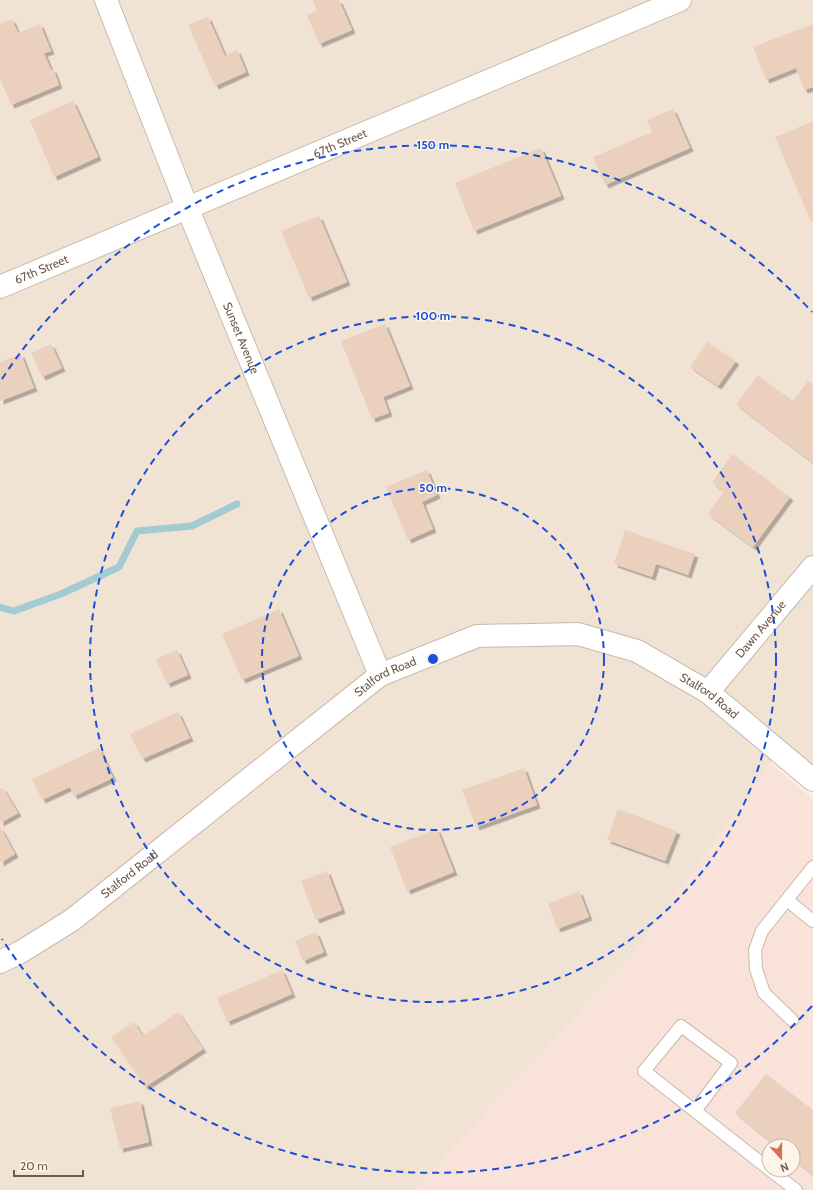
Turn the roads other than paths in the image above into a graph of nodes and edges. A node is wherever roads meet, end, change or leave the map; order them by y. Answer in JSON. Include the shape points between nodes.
{"nodes":[{"id":1,"x":106,"y":0,"type":"edge"},
{"id":2,"x":680,"y":0,"type":"edge"},
{"id":3,"x":187,"y":207,"type":"junction"},
{"id":4,"x":0,"y":287,"type":"edge"},
{"id":5,"x":813,"y":567,"type":"edge"},
{"id":6,"x":380,"y":675,"type":"junction"},
{"id":7,"x":708,"y":692,"type":"junction"},
{"id":8,"x":813,"y":780,"type":"edge"},
{"id":9,"x":813,"y":867,"type":"edge"},
{"id":10,"x":787,"y":900,"type":"junction"},
{"id":11,"x":813,"y":921,"type":"edge"},
{"id":12,"x":0,"y":962,"type":"edge"},
{"id":13,"x":792,"y":1020,"type":"dead end"},
{"id":14,"x":695,"y":1111,"type":"junction"},
{"id":15,"x":761,"y":1163,"type":"edge"},
{"id":16,"x":780,"y":1178,"type":"edge"},
{"id":17,"x":796,"y":1190,"type":"edge"}],
"edges":[{"from":1,"to":3,"type":"street","name":"Sunset Avenue"},
{"from":2,"to":3,"type":"street","name":"67th Street"},
{"from":3,"to":4,"type":"street","name":"67th Street"},
{"from":3,"to":6,"type":"street","name":"Sunset Avenue"},
{"from":5,"to":7,"type":"street","name":"Dawn Avenue"},
{"from":6,"to":7,"type":"street","name":"Stalford Road","via":[[477,636],[578,634],[637,651]]},
{"from":6,"to":12,"type":"street","name":"Stalford Road","via":[[72,920],[19,954]]},
{"from":7,"to":8,"type":"street","name":"Stalford Road"},
{"from":9,"to":10,"type":"lane"},
{"from":10,"to":11,"type":"lane"},
{"from":10,"to":13,"type":"lane","via":[[762,931],[755,950],[756,969],[764,993]]},
{"from":14,"to":14,"type":"lane","via":[[644,1071],[681,1026],[731,1063]]},
{"from":14,"to":15,"type":"lane"},
{"from":16,"to":17,"type":"lane"}]}
